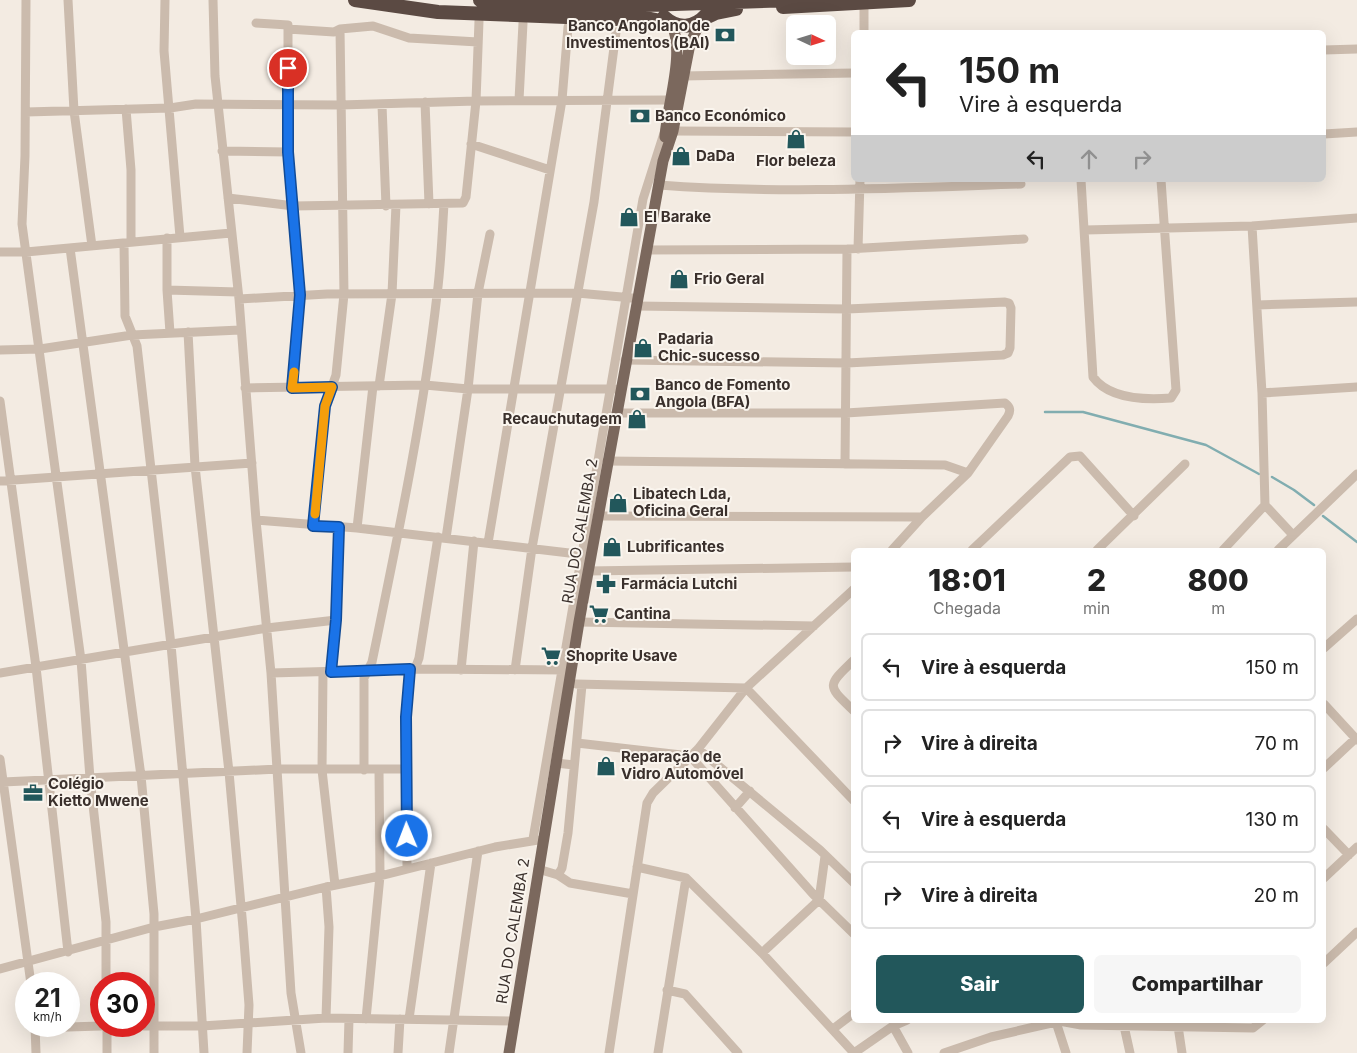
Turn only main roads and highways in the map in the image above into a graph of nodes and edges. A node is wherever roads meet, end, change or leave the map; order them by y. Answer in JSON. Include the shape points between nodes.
{"nodes":[{"id":1,"x":355,"y":0,"type":"edge"},
{"id":2,"x":480,"y":0,"type":"edge"},
{"id":3,"x":793,"y":0,"type":"edge"},
{"id":4,"x":909,"y":0,"type":"edge"},
{"id":5,"x":768,"y":1,"type":"edge"},
{"id":6,"x":711,"y":4,"type":"dead end"},
{"id":7,"x":658,"y":6,"type":"dead end"},
{"id":8,"x":701,"y":20,"type":"junction"},
{"id":9,"x":671,"y":23,"type":"junction"},
{"id":10,"x":669,"y":131,"type":"junction"},
{"id":11,"x":509,"y":1053,"type":"edge"}],
"edges":[{"from":1,"to":9,"type":"highway","via":[[438,12],[646,18]]},
{"from":2,"to":5,"type":"highway","via":[[614,6]]},
{"from":3,"to":5,"type":"highway"},
{"from":4,"to":8,"type":"highway","via":[[750,8],[716,13]]},
{"from":6,"to":8,"type":"highway"},
{"from":7,"to":9,"type":"highway"},
{"from":8,"to":9,"type":"highway","via":[[688,26]]},
{"from":8,"to":10,"type":"main road","via":[[690,44]]},
{"from":9,"to":10,"type":"main road","via":[[675,31],[676,60]]},
{"from":10,"to":11,"type":"main road","name":"RUA DO CALEMBA 2","via":[[625,360],[615,389],[616,414],[608,462],[598,516],[586,555],[588,571],[579,622],[566,670],[569,684],[556,763],[538,840],[538,869]]}]}
